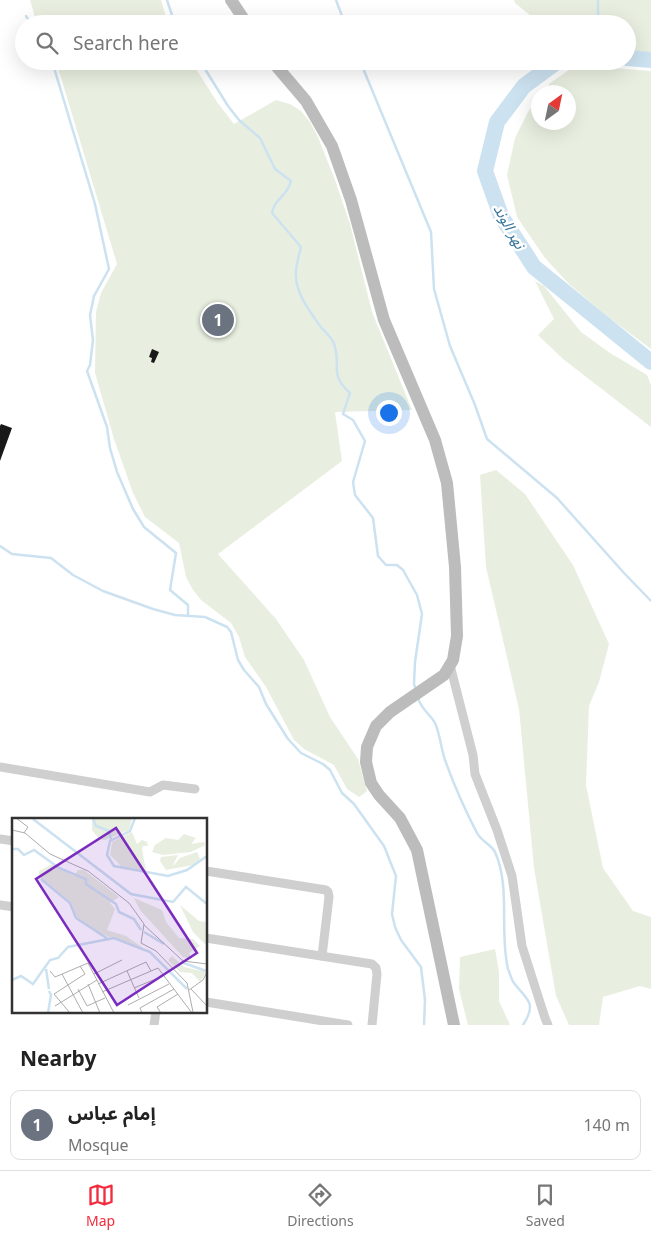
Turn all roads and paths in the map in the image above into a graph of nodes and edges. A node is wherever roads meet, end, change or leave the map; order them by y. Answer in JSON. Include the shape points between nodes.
{"nodes":[{"id":1,"x":231,"y":0,"type":"edge"},
{"id":2,"x":240,"y":15,"type":"edge"},
{"id":3,"x":280,"y":70,"type":"edge"},
{"id":4,"x":450,"y":665,"type":"junction"},
{"id":5,"x":0,"y":767,"type":"edge"},
{"id":6,"x":195,"y":788,"type":"dead end"},
{"id":7,"x":208,"y":871,"type":"edge"},
{"id":8,"x":208,"y":938,"type":"edge"},
{"id":9,"x":322,"y":956,"type":"junction"},
{"id":10,"x":208,"y":1002,"type":"edge"},
{"id":11,"x":156,"y":1012,"type":"edge"},
{"id":12,"x":154,"y":1025,"type":"edge"},
{"id":13,"x":348,"y":1025,"type":"edge"},
{"id":14,"x":372,"y":1025,"type":"edge"},
{"id":15,"x":454,"y":1025,"type":"edge"},
{"id":16,"x":548,"y":1025,"type":"edge"}],
"edges":[{"from":1,"to":2,"type":"main road"},
{"from":3,"to":4,"type":"main road","via":[[306,101],[332,146],[351,200],[384,320],[435,440],[447,483],[455,566],[457,636]]},
{"from":4,"to":15,"type":"main road","via":[[444,675],[390,712],[376,726],[367,747],[366,762],[368,776],[375,789],[400,818],[416,850]]},
{"from":4,"to":16,"type":"street","via":[[475,774],[498,830],[512,876],[522,946]]},
{"from":5,"to":6,"type":"street","via":[[150,792],[163,785]]},
{"from":7,"to":9,"type":"street","via":[[326,890],[330,897]]},
{"from":8,"to":9,"type":"street"},
{"from":9,"to":14,"type":"street","via":[[375,966]]},
{"from":10,"to":13,"type":"street"},
{"from":11,"to":12,"type":"street"}]}
